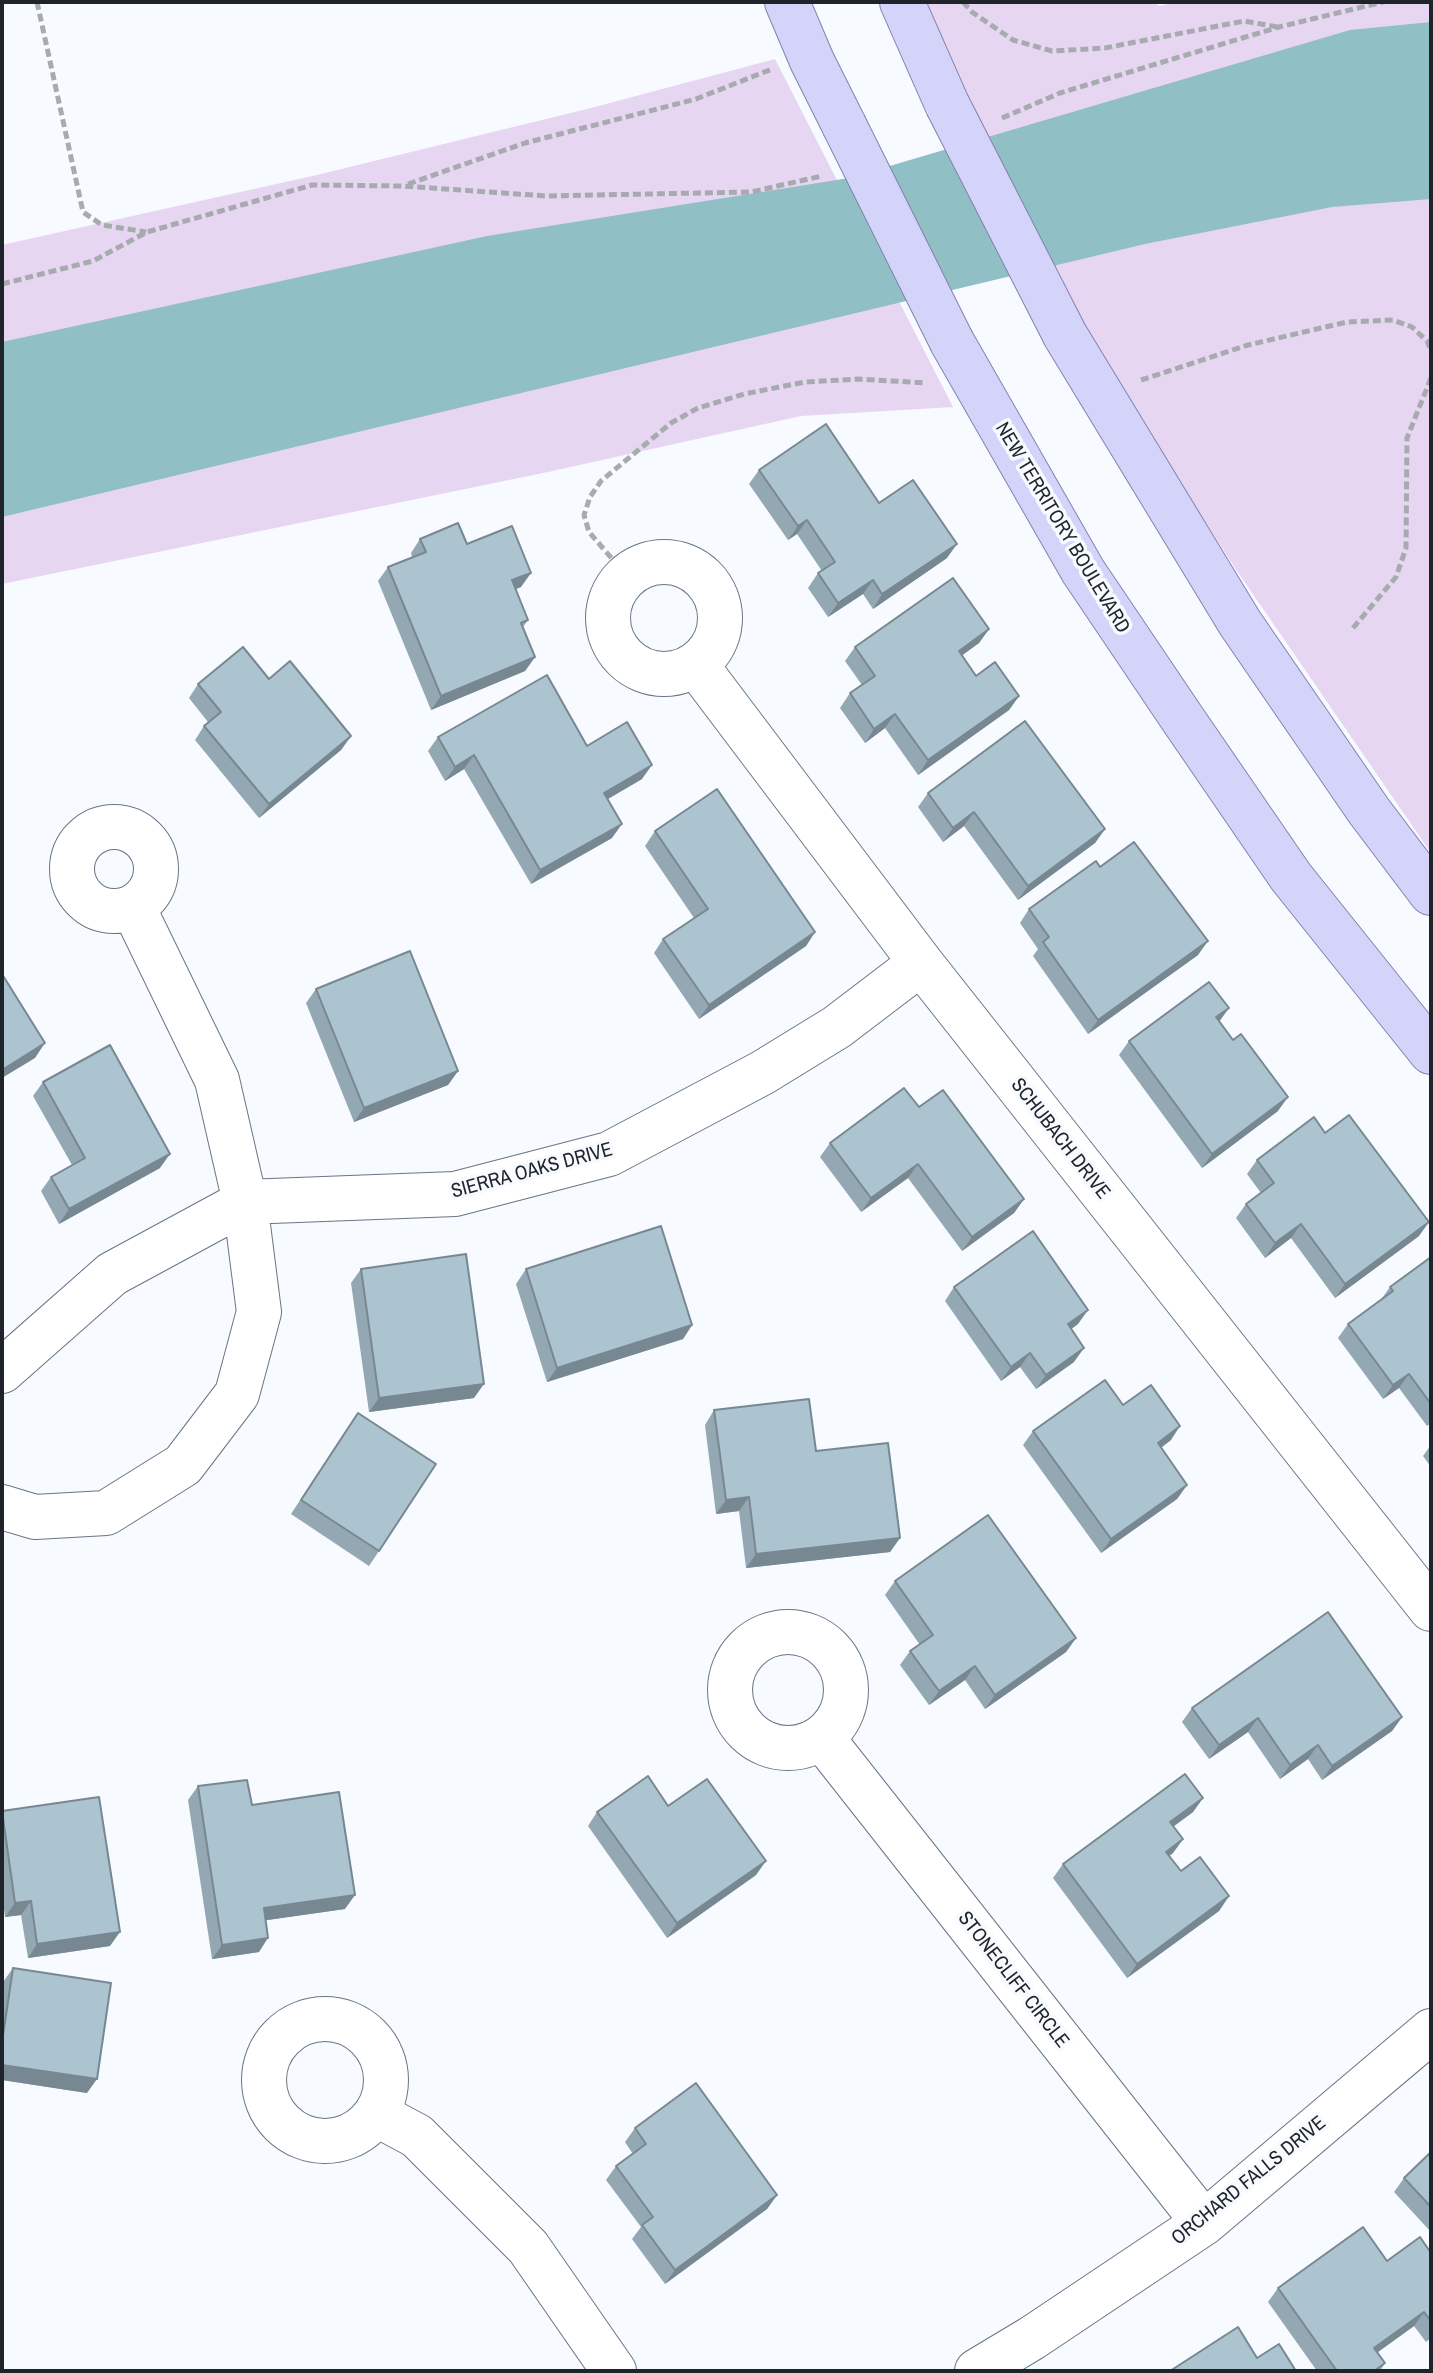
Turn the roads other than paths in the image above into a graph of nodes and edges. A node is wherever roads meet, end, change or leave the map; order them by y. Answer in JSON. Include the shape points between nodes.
{"nodes":[{"id":1,"x":787,"y":2,"type":"edge"},
{"id":2,"x":902,"y":2,"type":"edge"},
{"id":3,"x":696,"y":665,"type":"junction"},
{"id":4,"x":1431,"y":893,"type":"edge"},
{"id":5,"x":133,"y":907,"type":"dead end"},
{"id":6,"x":921,"y":963,"type":"junction"},
{"id":7,"x":1431,"y":1052,"type":"edge"},
{"id":8,"x":245,"y":1202,"type":"junction"},
{"id":9,"x":2,"y":1371,"type":"edge"},
{"id":10,"x":2,"y":1507,"type":"edge"},
{"id":11,"x":1431,"y":1609,"type":"edge"},
{"id":12,"x":822,"y":1738,"type":"dead end"},
{"id":13,"x":1431,"y":2031,"type":"edge"},
{"id":14,"x":376,"y":2114,"type":"dead end"},
{"id":15,"x":1204,"y":2223,"type":"junction"},
{"id":16,"x":614,"y":2371,"type":"edge"},
{"id":17,"x":977,"y":2371,"type":"edge"}],
"edges":[{"from":1,"to":7,"type":"main road","name":"NEW TERRITORY BOULEVARD","bridge":true,"via":[[952,342],[1100,596],[1291,877]]},
{"from":2,"to":4,"type":"main road","bridge":true,"via":[[947,104],[1065,335],[1240,623]]},
{"from":3,"to":3,"type":"street","via":[[675,674],[653,674],[632,665],[617,650],[608,629],[608,606],[616,586],[632,570],[653,562],[675,562],[712,586],[720,607],[720,629],[711,650]]},
{"from":3,"to":6,"type":"street","name":"SCHUBACH DRIVE"},
{"from":5,"to":8,"type":"street","via":[[217,1080]]},
{"from":6,"to":8,"type":"street","name":"SIERRA OAKS DRIVE","via":[[837,1027],[762,1073],[609,1154],[455,1194]]},
{"from":6,"to":11,"type":"street","name":"SCHUBACH DRIVE"},
{"from":8,"to":9,"type":"street","name":"SIERRA OAKS DRIVE","via":[[112,1274]]},
{"from":8,"to":10,"type":"street","via":[[259,1312],[237,1394],[183,1465],[106,1513],[35,1517]]},
{"from":12,"to":15,"type":"street","name":"STONECLIFF CIRCLE"},
{"from":13,"to":15,"type":"street","name":"ORCHARD FALLS DRIVE"},
{"from":14,"to":16,"type":"street","via":[[417,2136],[528,2247]]},
{"from":15,"to":17,"type":"street","name":"ORCHARD FALLS DRIVE"}]}
